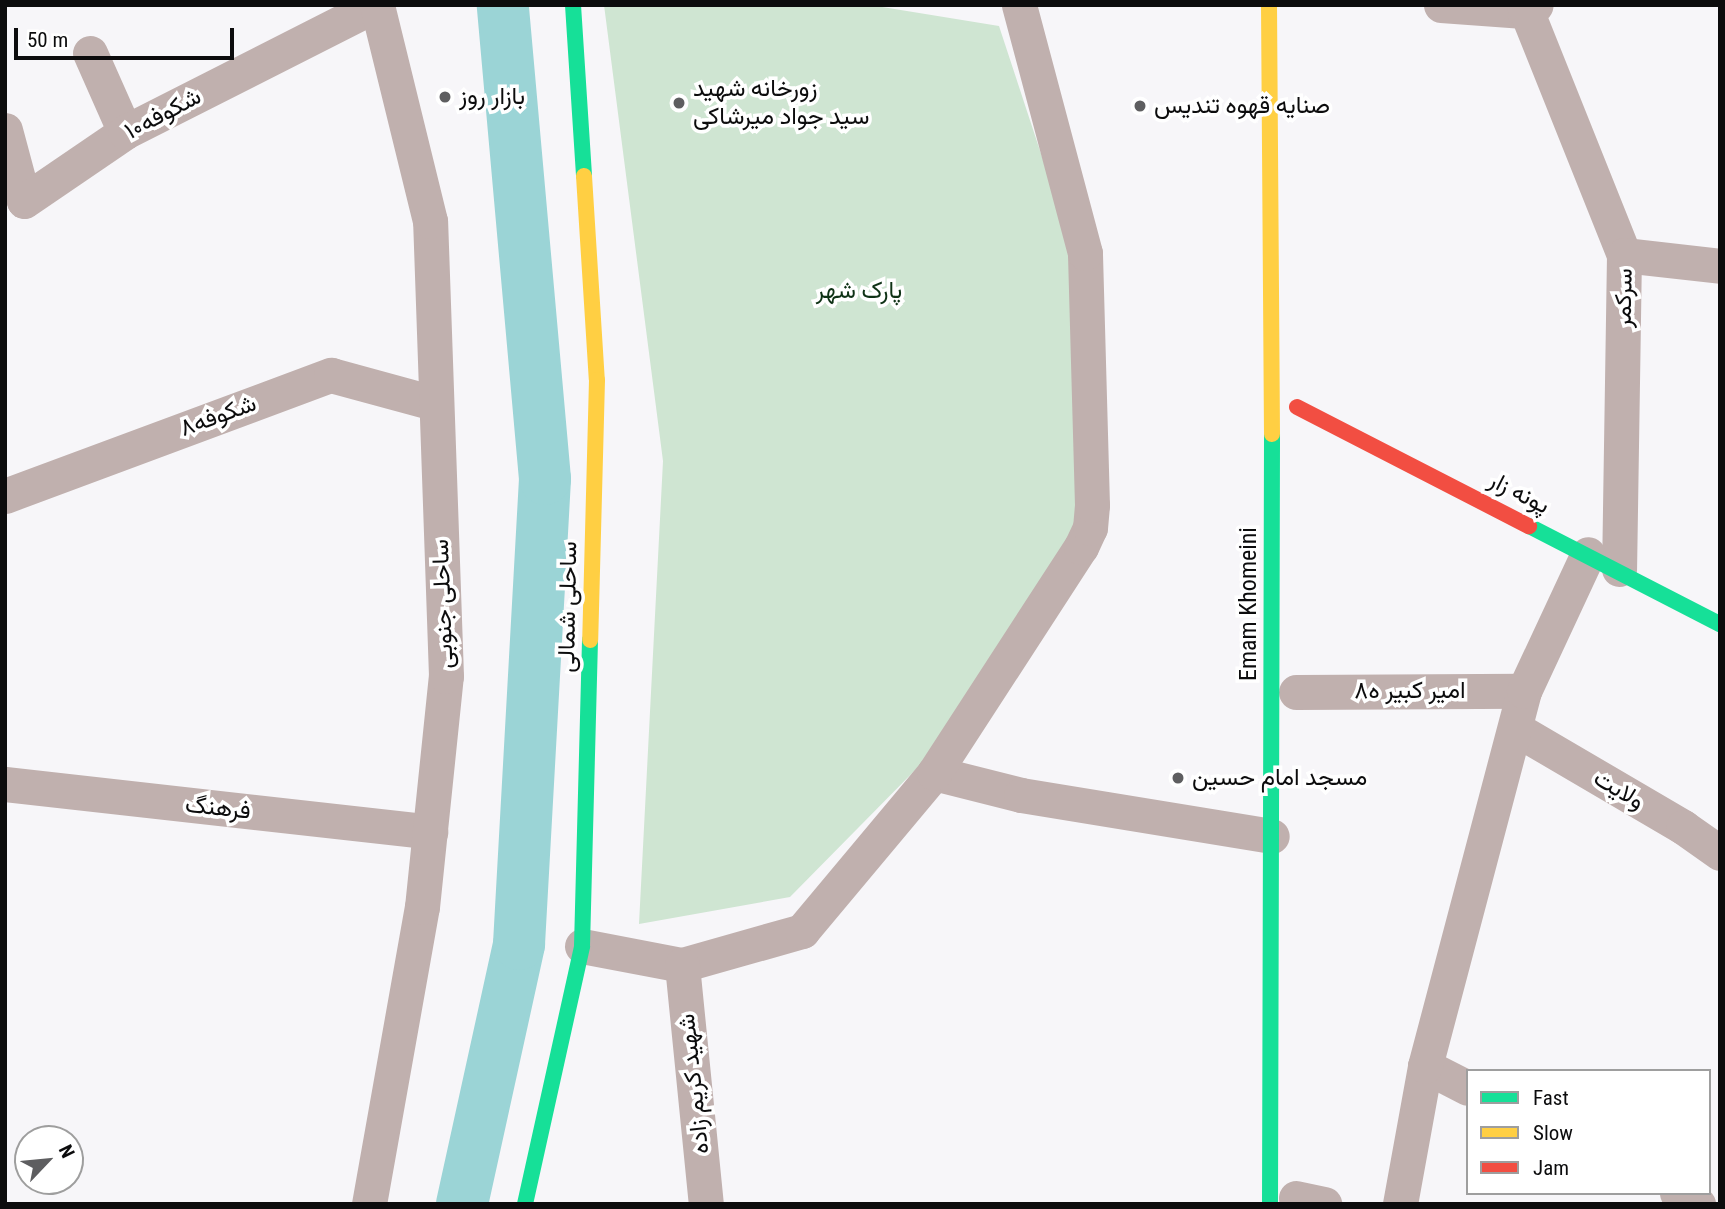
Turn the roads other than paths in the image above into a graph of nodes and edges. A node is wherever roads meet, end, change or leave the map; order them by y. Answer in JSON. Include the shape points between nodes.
{"nodes":[{"id":1,"x":376,"y":5,"type":"edge"},
{"id":2,"x":573,"y":5,"type":"edge"},
{"id":3,"x":1019,"y":5,"type":"edge"},
{"id":4,"x":1269,"y":5,"type":"edge"},
{"id":5,"x":1441,"y":5,"type":"edge"},
{"id":6,"x":1528,"y":7,"type":"edge"},
{"id":7,"x":90,"y":53,"type":"dead end"},
{"id":8,"x":5,"y":130,"type":"edge"},
{"id":9,"x":125,"y":132,"type":"junction"},
{"id":10,"x":1624,"y":255,"type":"junction"},
{"id":11,"x":1720,"y":266,"type":"edge"},
{"id":12,"x":435,"y":403,"type":"junction"},
{"id":13,"x":1297,"y":407,"type":"dead end"},
{"id":14,"x":5,"y":496,"type":"edge"},
{"id":15,"x":1588,"y":554,"type":"junction"},
{"id":16,"x":1619,"y":569,"type":"junction"},
{"id":17,"x":1720,"y":624,"type":"edge"},
{"id":18,"x":1524,"y":691,"type":"junction"},
{"id":19,"x":1296,"y":692,"type":"dead end"},
{"id":20,"x":1516,"y":729,"type":"junction"},
{"id":21,"x":934,"y":773,"type":"junction"},
{"id":22,"x":5,"y":784,"type":"edge"},
{"id":23,"x":430,"y":832,"type":"junction"},
{"id":24,"x":1272,"y":836,"type":"junction"},
{"id":25,"x":1720,"y":853,"type":"edge"},
{"id":26,"x":582,"y":946,"type":"junction"},
{"id":27,"x":682,"y":965,"type":"junction"},
{"id":28,"x":1425,"y":1066,"type":"junction"},
{"id":29,"x":1466,"y":1087,"type":"edge"},
{"id":30,"x":1681,"y":1195,"type":"edge"},
{"id":31,"x":1296,"y":1199,"type":"edge"},
{"id":32,"x":369,"y":1204,"type":"edge"},
{"id":33,"x":525,"y":1204,"type":"edge"},
{"id":34,"x":706,"y":1204,"type":"edge"},
{"id":35,"x":1400,"y":1204,"type":"edge"},
{"id":36,"x":1698,"y":1204,"type":"edge"}],
"edges":[{"from":1,"to":9,"type":"street","name":"شکوفه۱۰"},
{"from":1,"to":12,"type":"street","name":"ساحلی جنوبی","via":[[430,221]]},
{"from":2,"to":26,"type":"street","name":"ساحلی شمالی","via":[[597,380]]},
{"from":3,"to":21,"type":"street","via":[[1085,253],[1090,528]]},
{"from":4,"to":24,"type":"street","name":"Emam Khomeini"},
{"from":5,"to":6,"type":"street"},
{"from":6,"to":10,"type":"street","name":"سرکمر"},
{"from":7,"to":9,"type":"street"},
{"from":8,"to":9,"type":"street","name":"شکوفه۱۰","via":[[24,201]]},
{"from":10,"to":11,"type":"street"},
{"from":10,"to":16,"type":"street","name":"سرکمر"},
{"from":12,"to":14,"type":"street","name":"شکوفه۸","via":[[331,374]]},
{"from":12,"to":23,"type":"street","name":"ساحلی جنوبی","via":[[446,676]]},
{"from":13,"to":15,"type":"street","name":"پونه زار"},
{"from":15,"to":16,"type":"street","name":"پونه زار"},
{"from":15,"to":18,"type":"street"},
{"from":16,"to":17,"type":"street","name":"پونه زار"},
{"from":18,"to":19,"type":"street","name":"امیر کبیر ه۸"},
{"from":18,"to":20,"type":"street"},
{"from":20,"to":25,"type":"street","name":"ولایت"},
{"from":20,"to":28,"type":"street"},
{"from":21,"to":24,"type":"street","via":[[1021,795]]},
{"from":21,"to":27,"type":"street","via":[[802,931]]},
{"from":22,"to":23,"type":"street","name":"فرهنگ"},
{"from":23,"to":32,"type":"street","name":"ساحلی جنوبی","via":[[422,907]]},
{"from":24,"to":31,"type":"street","name":"Emam Khomeini"},
{"from":26,"to":27,"type":"street"},
{"from":26,"to":33,"type":"street","name":"ساحلی شمالی"},
{"from":27,"to":34,"type":"street","name":"شهید کریم زاده"},
{"from":28,"to":29,"type":"street"},
{"from":28,"to":35,"type":"street"},
{"from":30,"to":36,"type":"street"}]}
